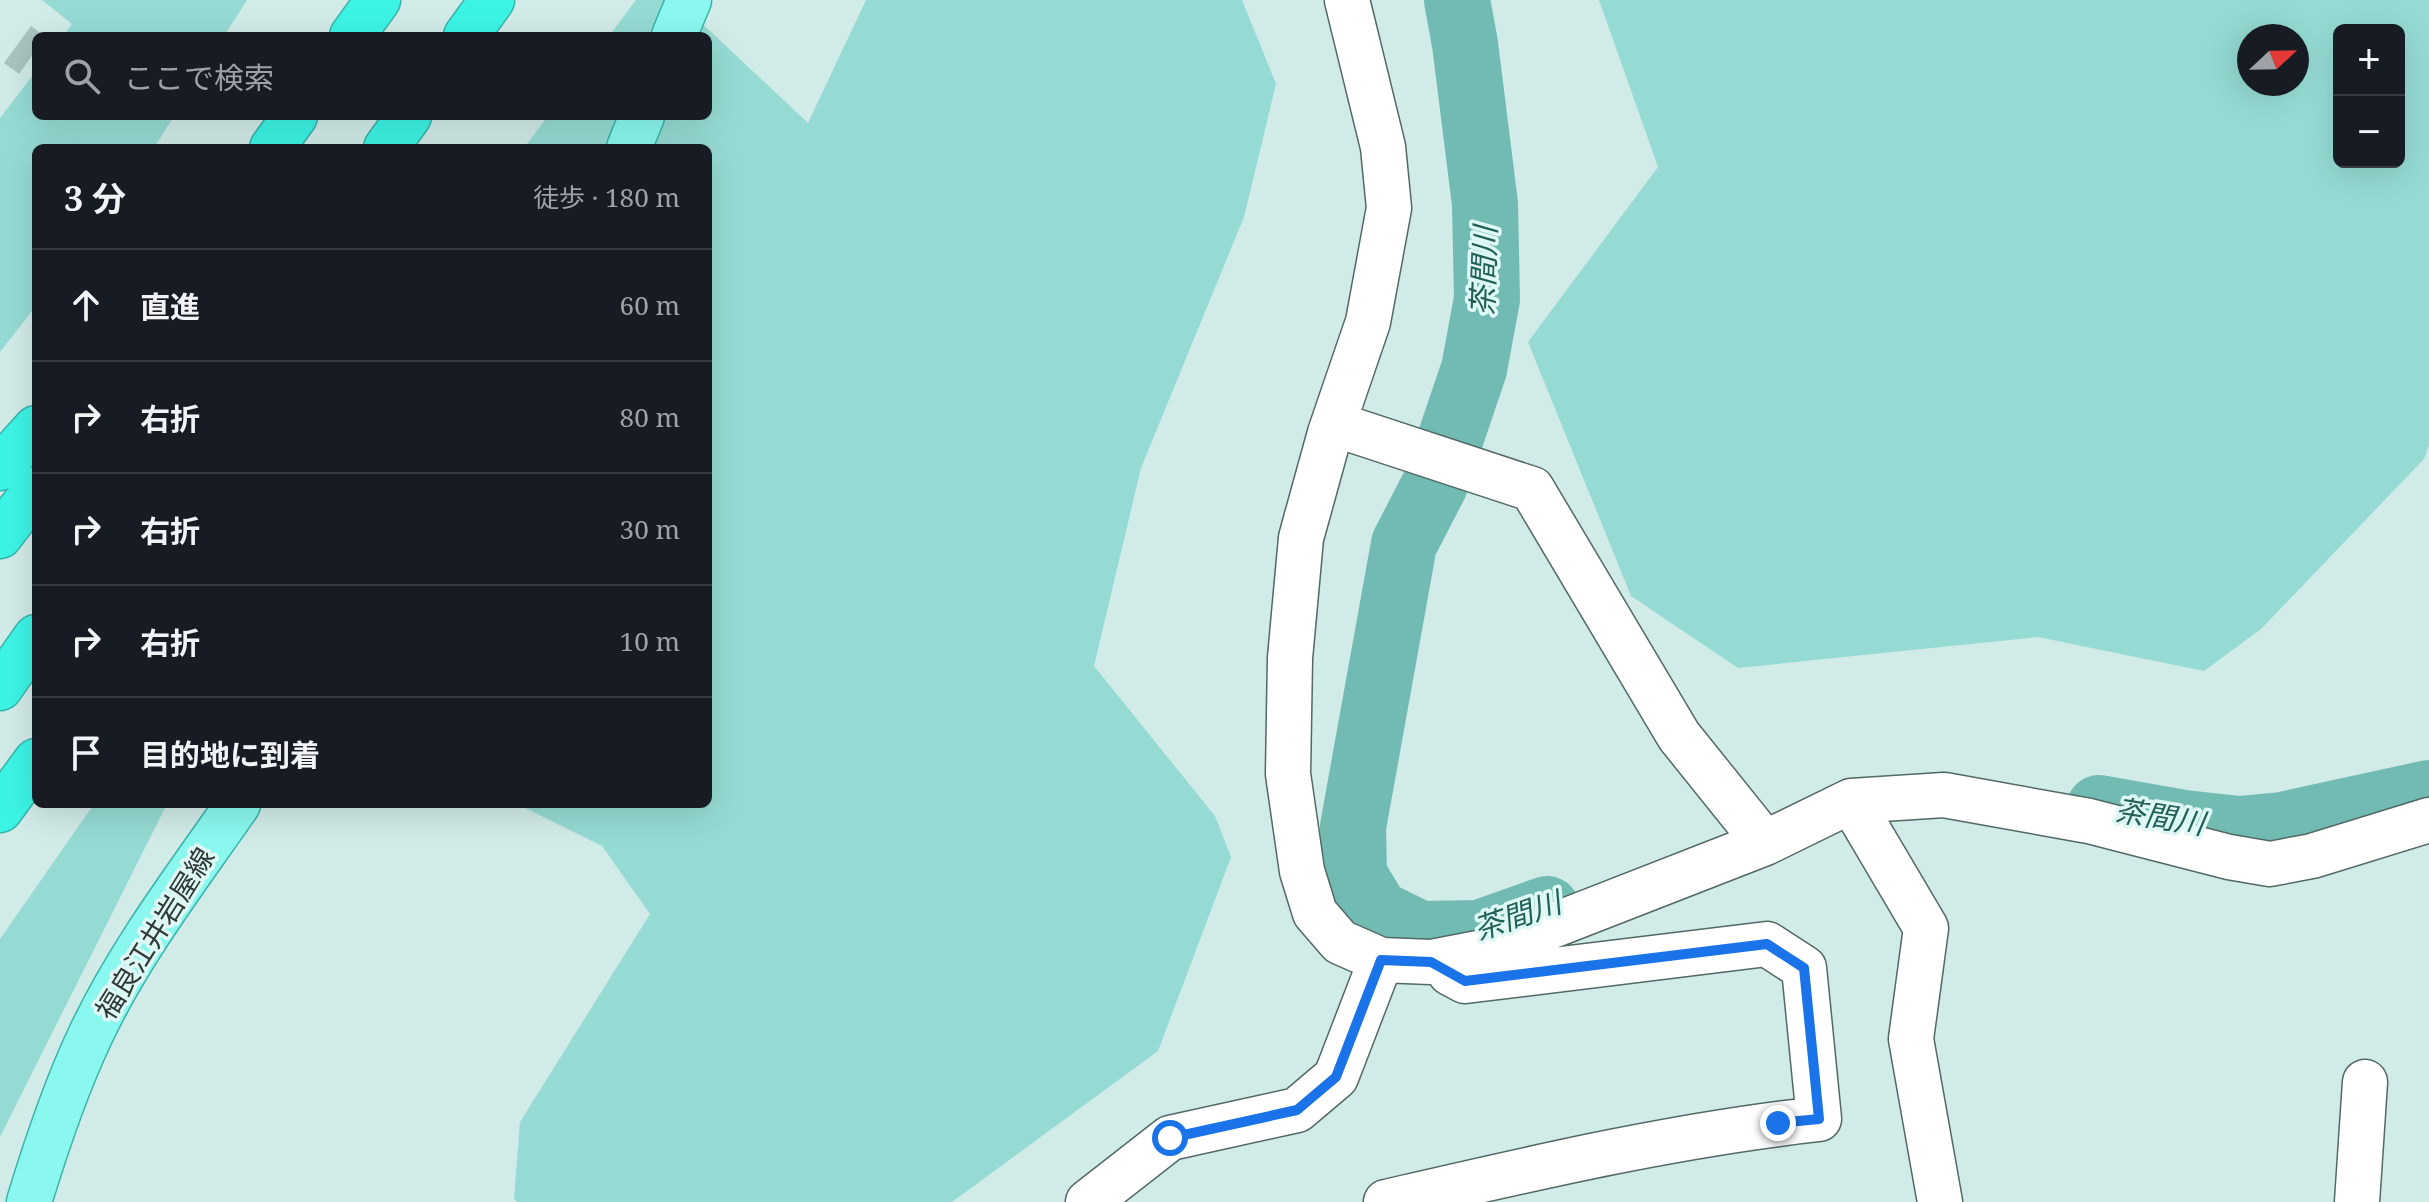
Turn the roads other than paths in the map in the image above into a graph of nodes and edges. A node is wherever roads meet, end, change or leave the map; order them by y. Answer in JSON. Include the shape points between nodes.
{"nodes":[{"id":1,"x":378,"y":0,"type":"edge"},
{"id":2,"x":494,"y":0,"type":"edge"},
{"id":3,"x":689,"y":0,"type":"edge"},
{"id":4,"x":1347,"y":0,"type":"edge"},
{"id":5,"x":355,"y":32,"type":"edge"},
{"id":6,"x":469,"y":32,"type":"edge"},
{"id":7,"x":476,"y":32,"type":"edge"},
{"id":8,"x":676,"y":32,"type":"edge"},
{"id":9,"x":292,"y":120,"type":"edge"},
{"id":10,"x":406,"y":120,"type":"edge"},
{"id":11,"x":426,"y":120,"type":"edge"},
{"id":12,"x":640,"y":120,"type":"edge"},
{"id":13,"x":275,"y":144,"type":"edge"},
{"id":14,"x":389,"y":144,"type":"edge"},
{"id":15,"x":411,"y":144,"type":"edge"},
{"id":16,"x":631,"y":144,"type":"edge"},
{"id":17,"x":1339,"y":426,"type":"junction"},
{"id":18,"x":32,"y":432,"type":"edge"},
{"id":19,"x":0,"y":468,"type":"edge"},
{"id":20,"x":32,"y":494,"type":"edge"},
{"id":21,"x":0,"y":536,"type":"edge"},
{"id":22,"x":32,"y":643,"type":"edge"},
{"id":23,"x":0,"y":688,"type":"edge"},
{"id":24,"x":32,"y":766,"type":"edge"},
{"id":25,"x":1851,"y":801,"type":"junction"},
{"id":26,"x":235,"y":808,"type":"edge"},
{"id":27,"x":0,"y":810,"type":"edge"},
{"id":28,"x":2429,"y":820,"type":"edge"},
{"id":29,"x":1765,"y":843,"type":"junction"},
{"id":30,"x":1381,"y":960,"type":"junction"},
{"id":31,"x":1431,"y":962,"type":"junction"},
{"id":32,"x":2365,"y":1082,"type":"dead end"},
{"id":33,"x":29,"y":1202,"type":"edge"},
{"id":34,"x":1088,"y":1202,"type":"edge"},
{"id":35,"x":1386,"y":1202,"type":"edge"},
{"id":36,"x":1940,"y":1202,"type":"edge"},
{"id":37,"x":2357,"y":1202,"type":"edge"}],
"edges":[{"from":1,"to":5,"type":"highway"},
{"from":2,"to":6,"type":"highway"},
{"from":2,"to":7,"type":"highway"},
{"from":3,"to":8,"type":"main road"},
{"from":4,"to":17,"type":"street","via":[[1383,147],[1389,208],[1368,322]]},
{"from":9,"to":13,"type":"highway"},
{"from":10,"to":14,"type":"highway"},
{"from":11,"to":15,"type":"highway"},
{"from":12,"to":16,"type":"main road"},
{"from":17,"to":29,"type":"street","via":[[1532,489],[1679,736]]},
{"from":17,"to":30,"type":"street","via":[[1301,538],[1290,658],[1288,774],[1302,871],[1315,913],[1340,942]]},
{"from":18,"to":19,"type":"highway"},
{"from":20,"to":21,"type":"highway"},
{"from":22,"to":23,"type":"highway"},
{"from":24,"to":27,"type":"highway"},
{"from":25,"to":28,"type":"street","via":[[1944,795],[2089,821],[2270,864]]},
{"from":25,"to":29,"type":"street"},
{"from":25,"to":36,"type":"street","via":[[1926,928],[1911,1039]]},
{"from":26,"to":33,"type":"main road","name":"福良江井岩屋線","via":[[137,951],[90,1035],[50,1131]]},
{"from":29,"to":31,"type":"street","via":[[1488,951]]},
{"from":30,"to":31,"type":"street"},
{"from":30,"to":34,"type":"street","via":[[1336,1077],[1297,1110],[1170,1138]]},
{"from":31,"to":35,"type":"street","via":[[1465,981],[1767,944],[1804,968],[1819,1119],[1563,1162]]},
{"from":32,"to":37,"type":"street"}]}
